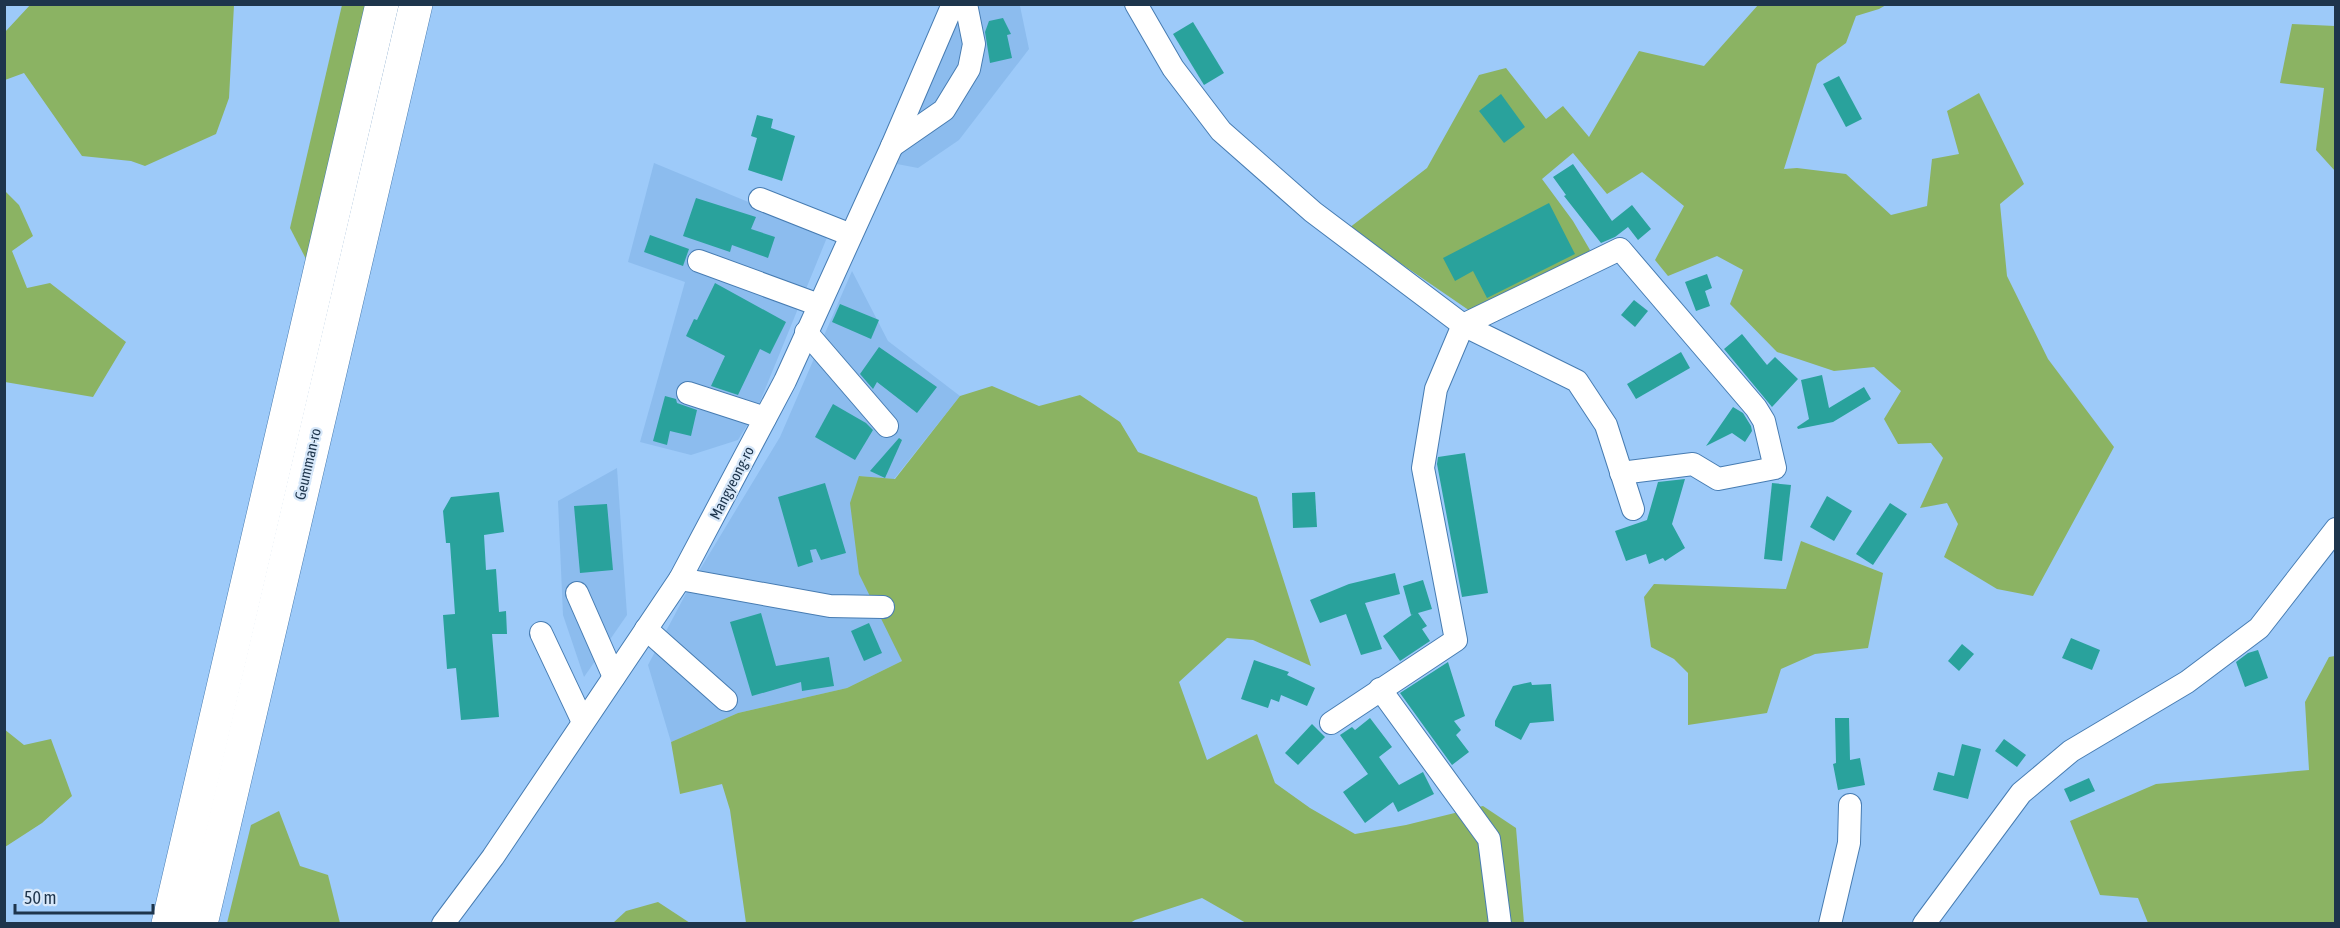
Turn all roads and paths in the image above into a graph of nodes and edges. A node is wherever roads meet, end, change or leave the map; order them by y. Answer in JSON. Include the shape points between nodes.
{"nodes":[{"id":1,"x":382,"y":4,"type":"edge"},
{"id":2,"x":416,"y":4,"type":"edge"},
{"id":3,"x":953,"y":4,"type":"edge"},
{"id":4,"x":966,"y":4,"type":"edge"},
{"id":5,"x":1138,"y":5,"type":"edge"},
{"id":6,"x":892,"y":146,"type":"junction"},
{"id":7,"x":760,"y":199,"type":"dead end"},
{"id":8,"x":851,"y":235,"type":"junction"},
{"id":9,"x":699,"y":261,"type":"dead end"},
{"id":10,"x":819,"y":305,"type":"junction"},
{"id":11,"x":1463,"y":326,"type":"junction"},
{"id":12,"x":806,"y":332,"type":"junction"},
{"id":13,"x":688,"y":393,"type":"dead end"},
{"id":14,"x":765,"y":418,"type":"junction"},
{"id":15,"x":887,"y":426,"type":"dead end"},
{"id":16,"x":1621,"y":473,"type":"junction"},
{"id":17,"x":1633,"y":509,"type":"dead end"},
{"id":18,"x":2336,"y":529,"type":"edge"},
{"id":19,"x":680,"y":579,"type":"junction"},
{"id":20,"x":577,"y":593,"type":"dead end"},
{"id":21,"x":883,"y":606,"type":"dead end"},
{"id":22,"x":646,"y":629,"type":"junction"},
{"id":23,"x":541,"y":633,"type":"dead end"},
{"id":24,"x":614,"y":677,"type":"junction"},
{"id":25,"x":1380,"y":689,"type":"junction"},
{"id":26,"x":726,"y":700,"type":"dead end"},
{"id":27,"x":583,"y":722,"type":"junction"},
{"id":28,"x":1331,"y":723,"type":"dead end"},
{"id":29,"x":1850,"y":805,"type":"dead end"},
{"id":30,"x":447,"y":922,"type":"edge"},
{"id":31,"x":168,"y":924,"type":"edge"},
{"id":32,"x":201,"y":924,"type":"edge"},
{"id":33,"x":1500,"y":924,"type":"edge"},
{"id":34,"x":1830,"y":924,"type":"edge"},
{"id":35,"x":1924,"y":924,"type":"edge"}],
"edges":[{"from":1,"to":31,"type":"highway"},
{"from":2,"to":32,"type":"highway","name":"Geumman-ro"},
{"from":3,"to":6,"type":"street","name":"Mangyeong-ro"},
{"from":4,"to":6,"type":"street","via":[[974,44],[969,69],[944,110]]},
{"from":5,"to":11,"type":"street","via":[[1173,68],[1221,131],[1312,212]]},
{"from":6,"to":8,"type":"street","name":"Mangyeong-ro"},
{"from":7,"to":8,"type":"street"},
{"from":8,"to":10,"type":"street","name":"Mangyeong-ro"},
{"from":9,"to":10,"type":"street"},
{"from":10,"to":12,"type":"street","name":"Mangyeong-ro"},
{"from":11,"to":16,"type":"street","via":[[1577,381],[1606,425]]},
{"from":11,"to":16,"type":"street","via":[[1620,249],[1756,408],[1764,421],[1775,468],[1718,479],[1693,464]]},
{"from":11,"to":25,"type":"street","via":[[1436,389],[1423,468],[1456,640]]},
{"from":12,"to":14,"type":"street","name":"Mangyeong-ro"},
{"from":12,"to":15,"type":"street"},
{"from":13,"to":14,"type":"street"},
{"from":14,"to":19,"type":"street","name":"Mangyeong-ro"},
{"from":16,"to":17,"type":"street"},
{"from":18,"to":35,"type":"street","via":[[2259,628],[2187,682],[2071,751],[2021,793]]},
{"from":19,"to":21,"type":"street","via":[[830,606]]},
{"from":19,"to":22,"type":"street","name":"Mangyeong-ro"},
{"from":20,"to":24,"type":"street"},
{"from":22,"to":24,"type":"street","name":"Mangyeong-ro"},
{"from":22,"to":26,"type":"street"},
{"from":23,"to":27,"type":"street"},
{"from":24,"to":27,"type":"street","name":"Mangyeong-ro"},
{"from":25,"to":28,"type":"street"},
{"from":25,"to":33,"type":"street","via":[[1489,839]]},
{"from":27,"to":30,"type":"street","name":"Mangyeong-ro"},
{"from":29,"to":34,"type":"street","via":[[1849,843]]}]}
